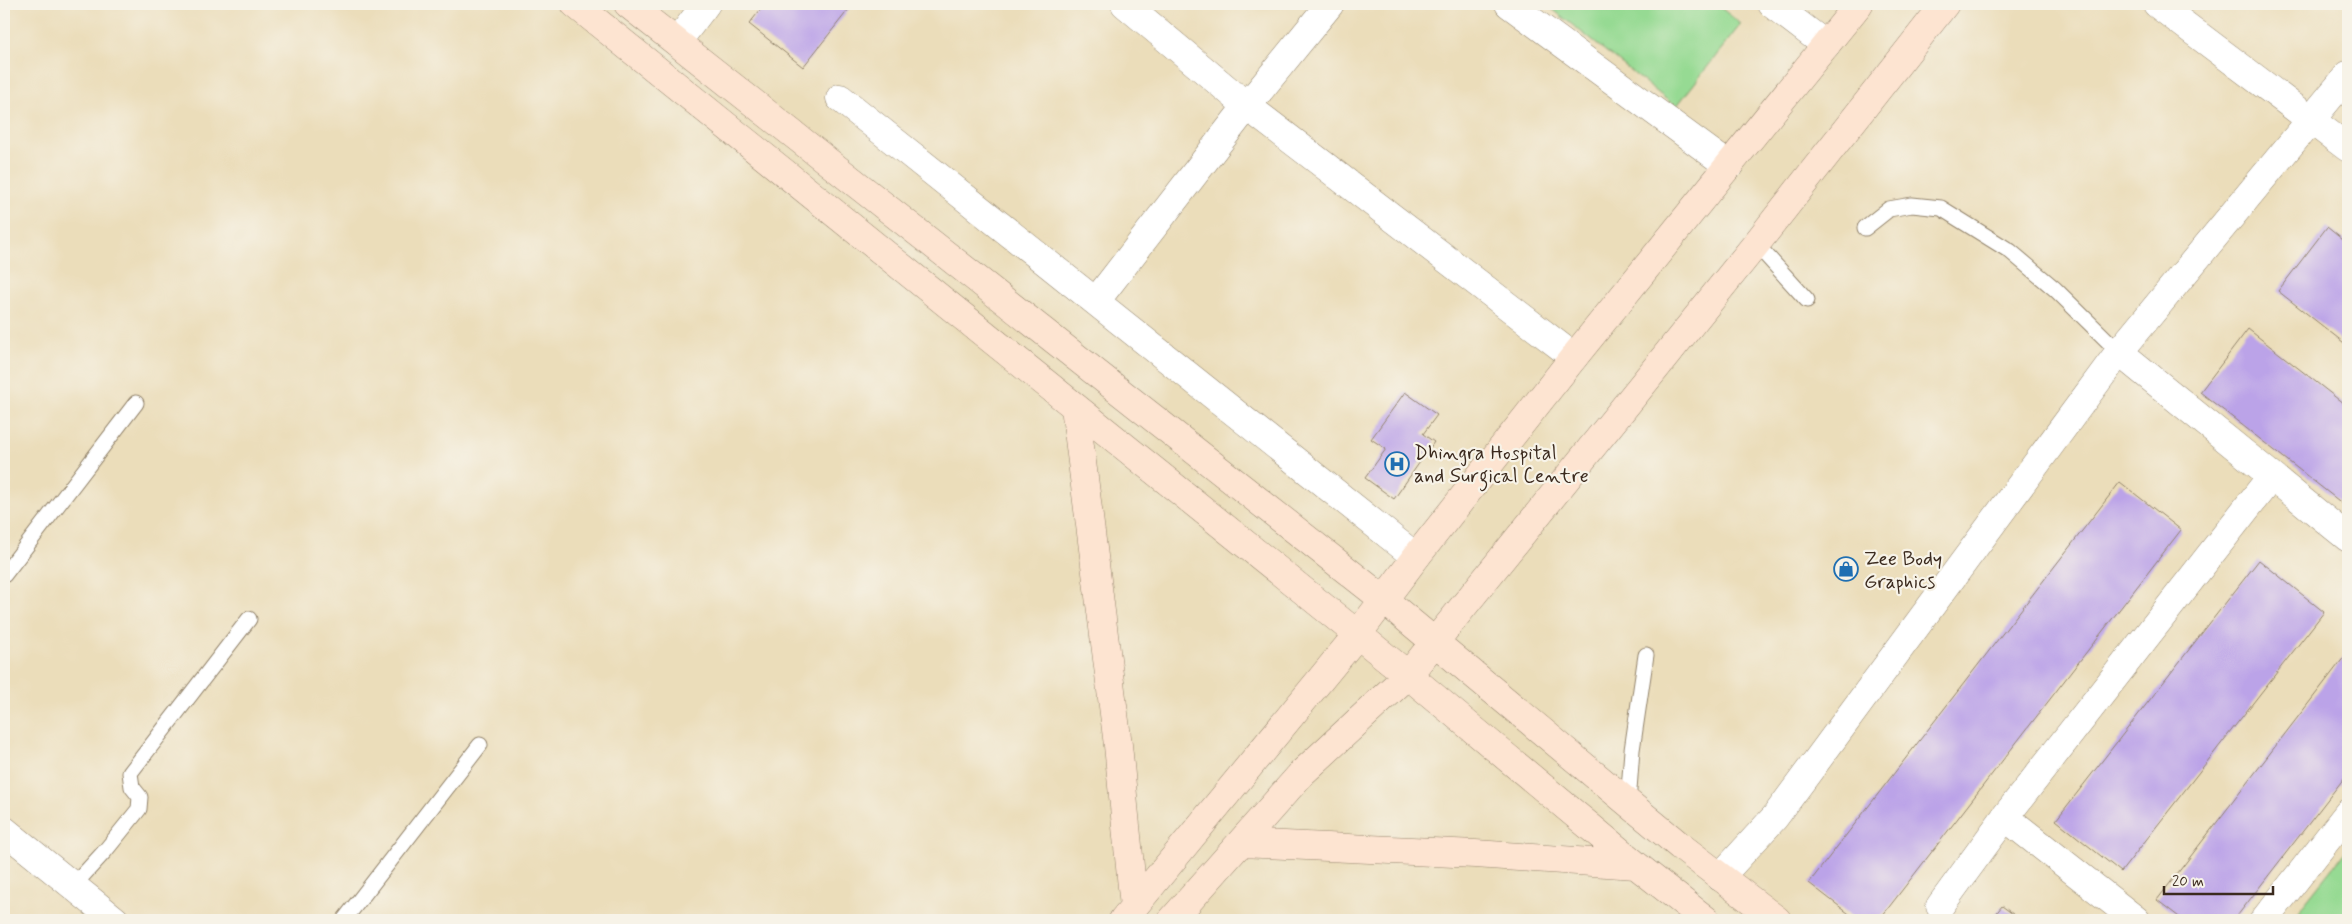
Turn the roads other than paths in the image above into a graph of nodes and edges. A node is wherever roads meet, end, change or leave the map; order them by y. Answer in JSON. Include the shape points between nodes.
{"nodes":[{"id":1,"x":575,"y":4,"type":"edge"},
{"id":2,"x":628,"y":4,"type":"edge"},
{"id":3,"x":706,"y":4,"type":"edge"},
{"id":4,"x":1125,"y":4,"type":"edge"},
{"id":5,"x":1330,"y":4,"type":"edge"},
{"id":6,"x":1509,"y":4,"type":"edge"},
{"id":7,"x":1772,"y":4,"type":"edge"},
{"id":8,"x":1858,"y":4,"type":"edge"},
{"id":9,"x":1945,"y":4,"type":"edge"},
{"id":10,"x":2167,"y":7,"type":"edge"},
{"id":11,"x":677,"y":42,"type":"junction"},
{"id":12,"x":1826,"y":45,"type":"junction"},
{"id":13,"x":2348,"y":75,"type":"edge"},
{"id":14,"x":840,"y":98,"type":"dead end"},
{"id":15,"x":1247,"y":106,"type":"junction"},
{"id":16,"x":2312,"y":120,"type":"junction"},
{"id":17,"x":2348,"y":148,"type":"edge"},
{"id":18,"x":1729,"y":166,"type":"junction"},
{"id":19,"x":1865,"y":228,"type":"dead end"},
{"id":20,"x":1756,"y":244,"type":"junction"},
{"id":21,"x":1807,"y":300,"type":"dead end"},
{"id":22,"x":1096,"y":301,"type":"junction"},
{"id":23,"x":2119,"y":352,"type":"junction"},
{"id":24,"x":1574,"y":357,"type":"junction"},
{"id":25,"x":136,"y":403,"type":"dead end"},
{"id":26,"x":1076,"y":407,"type":"junction"},
{"id":27,"x":2271,"y":477,"type":"junction"},
{"id":28,"x":2348,"y":538,"type":"edge"},
{"id":29,"x":1416,"y":557,"type":"junction"},
{"id":30,"x":4,"y":575,"type":"edge"},
{"id":31,"x":1383,"y":599,"type":"junction"},
{"id":32,"x":249,"y":619,"type":"dead end"},
{"id":33,"x":1357,"y":635,"type":"junction"},
{"id":34,"x":1436,"y":642,"type":"junction"},
{"id":35,"x":1646,"y":655,"type":"dead end"},
{"id":36,"x":1408,"y":675,"type":"junction"},
{"id":37,"x":480,"y":745,"type":"dead end"},
{"id":38,"x":1628,"y":803,"type":"junction"},
{"id":39,"x":2348,"y":813,"type":"edge"},
{"id":40,"x":2005,"y":817,"type":"junction"},
{"id":41,"x":4,"y":830,"type":"edge"},
{"id":42,"x":1240,"y":843,"type":"junction"},
{"id":43,"x":1636,"y":865,"type":"junction"},
{"id":44,"x":1720,"y":877,"type":"junction"},
{"id":45,"x":73,"y":886,"type":"junction"},
{"id":46,"x":1940,"y":906,"type":"dead end"},
{"id":47,"x":1128,"y":914,"type":"edge"},
{"id":48,"x":115,"y":920,"type":"edge"},
{"id":49,"x":344,"y":920,"type":"edge"},
{"id":50,"x":1172,"y":920,"type":"edge"},
{"id":51,"x":1706,"y":920,"type":"edge"},
{"id":52,"x":1776,"y":920,"type":"edge"},
{"id":53,"x":2136,"y":920,"type":"edge"},
{"id":54,"x":2264,"y":920,"type":"edge"}],
"edges":[{"from":1,"to":26,"type":"main road"},
{"from":2,"to":11,"type":"main road"},
{"from":3,"to":11,"type":"street"},
{"from":4,"to":15,"type":"street"},
{"from":5,"to":15,"type":"street"},
{"from":6,"to":18,"type":"street"},
{"from":7,"to":12,"type":"street"},
{"from":8,"to":12,"type":"main road"},
{"from":9,"to":20,"type":"main road"},
{"from":10,"to":16,"type":"street"},
{"from":11,"to":31,"type":"main road"},
{"from":12,"to":18,"type":"main road"},
{"from":13,"to":16,"type":"street"},
{"from":14,"to":22,"type":"street"},
{"from":15,"to":22,"type":"street"},
{"from":15,"to":24,"type":"street"},
{"from":16,"to":17,"type":"street"},
{"from":16,"to":23,"type":"street"},
{"from":18,"to":24,"type":"main road"},
{"from":19,"to":23,"type":"lane","via":[[1889,209],[1912,205],[1941,208],[2010,251],[2055,289]]},
{"from":20,"to":21,"type":"lane"},
{"from":20,"to":34,"type":"main road"},
{"from":22,"to":29,"type":"street"},
{"from":23,"to":27,"type":"street"},
{"from":23,"to":44,"type":"street","via":[[1775,817]]},
{"from":24,"to":29,"type":"main road"},
{"from":25,"to":30,"type":"lane"},
{"from":26,"to":33,"type":"main road"},
{"from":26,"to":47,"type":"main road","via":[[1118,745]]},
{"from":27,"to":28,"type":"street"},
{"from":27,"to":40,"type":"street"},
{"from":29,"to":31,"type":"main road"},
{"from":31,"to":33,"type":"main road"},
{"from":31,"to":34,"type":"main road"},
{"from":32,"to":45,"type":"lane","via":[[130,773],[132,786],[140,797],[139,809]]},
{"from":33,"to":36,"type":"main road"},
{"from":33,"to":47,"type":"main road"},
{"from":34,"to":36,"type":"main road"},
{"from":34,"to":38,"type":"main road"},
{"from":35,"to":38,"type":"lane"},
{"from":36,"to":42,"type":"main road","via":[[1302,773]]},
{"from":36,"to":43,"type":"main road"},
{"from":37,"to":49,"type":"lane"},
{"from":38,"to":44,"type":"main road"},
{"from":39,"to":54,"type":"street"},
{"from":40,"to":46,"type":"street"},
{"from":40,"to":53,"type":"street"},
{"from":41,"to":45,"type":"street"},
{"from":42,"to":43,"type":"main road"},
{"from":42,"to":50,"type":"main road"},
{"from":43,"to":51,"type":"main road"},
{"from":44,"to":52,"type":"main road"},
{"from":45,"to":48,"type":"street"}]}
